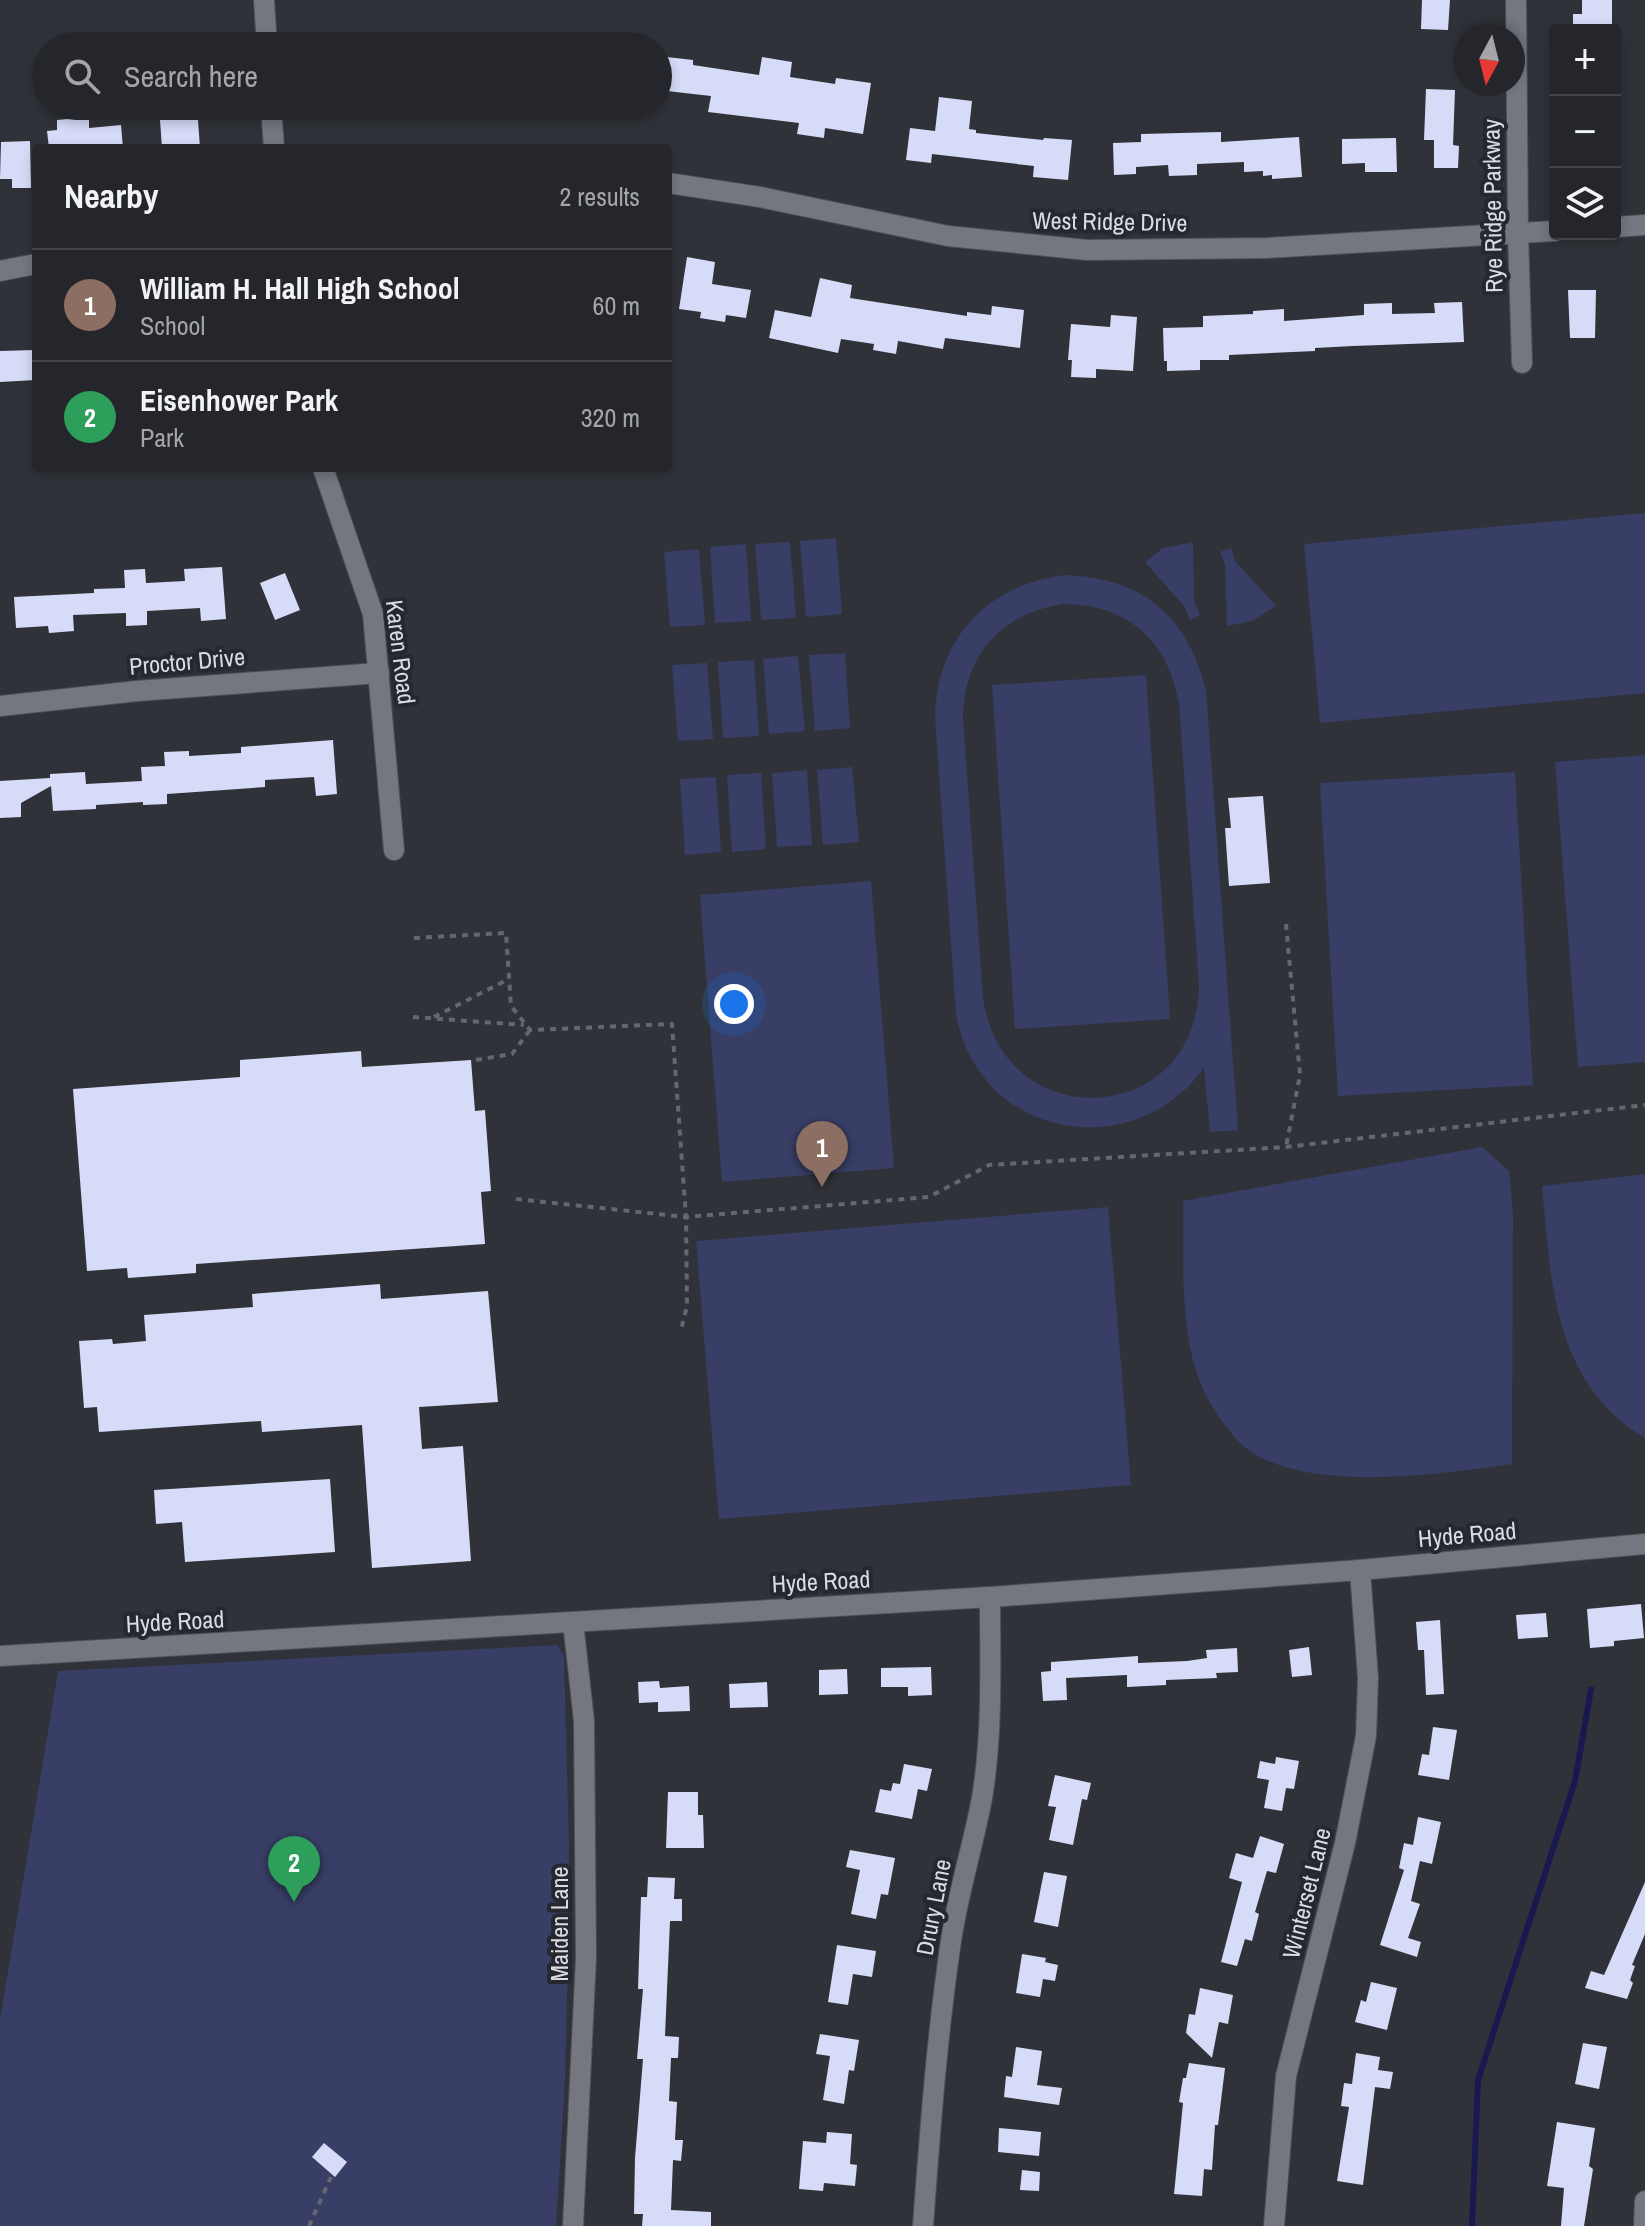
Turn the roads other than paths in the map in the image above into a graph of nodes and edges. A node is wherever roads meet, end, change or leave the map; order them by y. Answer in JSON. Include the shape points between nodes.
{"nodes":[{"id":1,"x":264,"y":0,"type":"edge"},
{"id":2,"x":1516,"y":0,"type":"edge"},
{"id":3,"x":266,"y":32,"type":"edge"},
{"id":4,"x":272,"y":120,"type":"edge"},
{"id":5,"x":274,"y":144,"type":"edge"},
{"id":6,"x":672,"y":184,"type":"edge"},
{"id":7,"x":1645,"y":225,"type":"edge"},
{"id":8,"x":1621,"y":227,"type":"edge"},
{"id":9,"x":1549,"y":231,"type":"edge"},
{"id":10,"x":1518,"y":233,"type":"junction"},
{"id":11,"x":32,"y":265,"type":"edge"},
{"id":12,"x":0,"y":271,"type":"edge"},
{"id":13,"x":1522,"y":363,"type":"dead end"},
{"id":14,"x":324,"y":472,"type":"edge"},
{"id":15,"x":379,"y":673,"type":"junction"},
{"id":16,"x":0,"y":706,"type":"edge"},
{"id":17,"x":394,"y":850,"type":"dead end"},
{"id":18,"x":1645,"y":1544,"type":"edge"},
{"id":19,"x":1360,"y":1570,"type":"junction"},
{"id":20,"x":990,"y":1597,"type":"junction"},
{"id":21,"x":573,"y":1622,"type":"junction"},
{"id":22,"x":0,"y":1656,"type":"edge"},
{"id":23,"x":1645,"y":2201,"type":"edge"},
{"id":24,"x":573,"y":2226,"type":"edge"},
{"id":25,"x":923,"y":2226,"type":"edge"},
{"id":26,"x":1274,"y":2226,"type":"edge"},
{"id":27,"x":1644,"y":2226,"type":"edge"}],
"edges":[{"from":1,"to":3,"type":"street"},
{"from":2,"to":10,"type":"street","name":"Rye Ridge Parkway"},
{"from":4,"to":5,"type":"street"},
{"from":6,"to":10,"type":"street","name":"West Ridge Drive","via":[[948,236],[1087,250],[1267,248]]},
{"from":7,"to":8,"type":"street"},
{"from":9,"to":10,"type":"street","name":"West Ridge Drive"},
{"from":10,"to":13,"type":"street","name":"Rye Ridge Parkway"},
{"from":11,"to":12,"type":"street"},
{"from":14,"to":15,"type":"street","name":"Karen Road","via":[[370,603]]},
{"from":15,"to":16,"type":"street","name":"Proctor Drive"},
{"from":15,"to":17,"type":"street","name":"Karen Road"},
{"from":18,"to":19,"type":"street","name":"Hyde Road"},
{"from":19,"to":20,"type":"street","name":"Hyde Road"},
{"from":19,"to":26,"type":"street","name":"Winterset Lane","via":[[1368,1678],[1366,1736],[1349,1829],[1286,2076]]},
{"from":20,"to":21,"type":"street","name":"Hyde Road"},
{"from":20,"to":25,"type":"street","name":"Drury Lane","via":[[987,1756],[951,1939]]},
{"from":21,"to":22,"type":"street","name":"Hyde Road"},
{"from":21,"to":24,"type":"street","name":"Maiden Lane","via":[[584,1721],[586,1942]]},
{"from":23,"to":27,"type":"street"}]}
